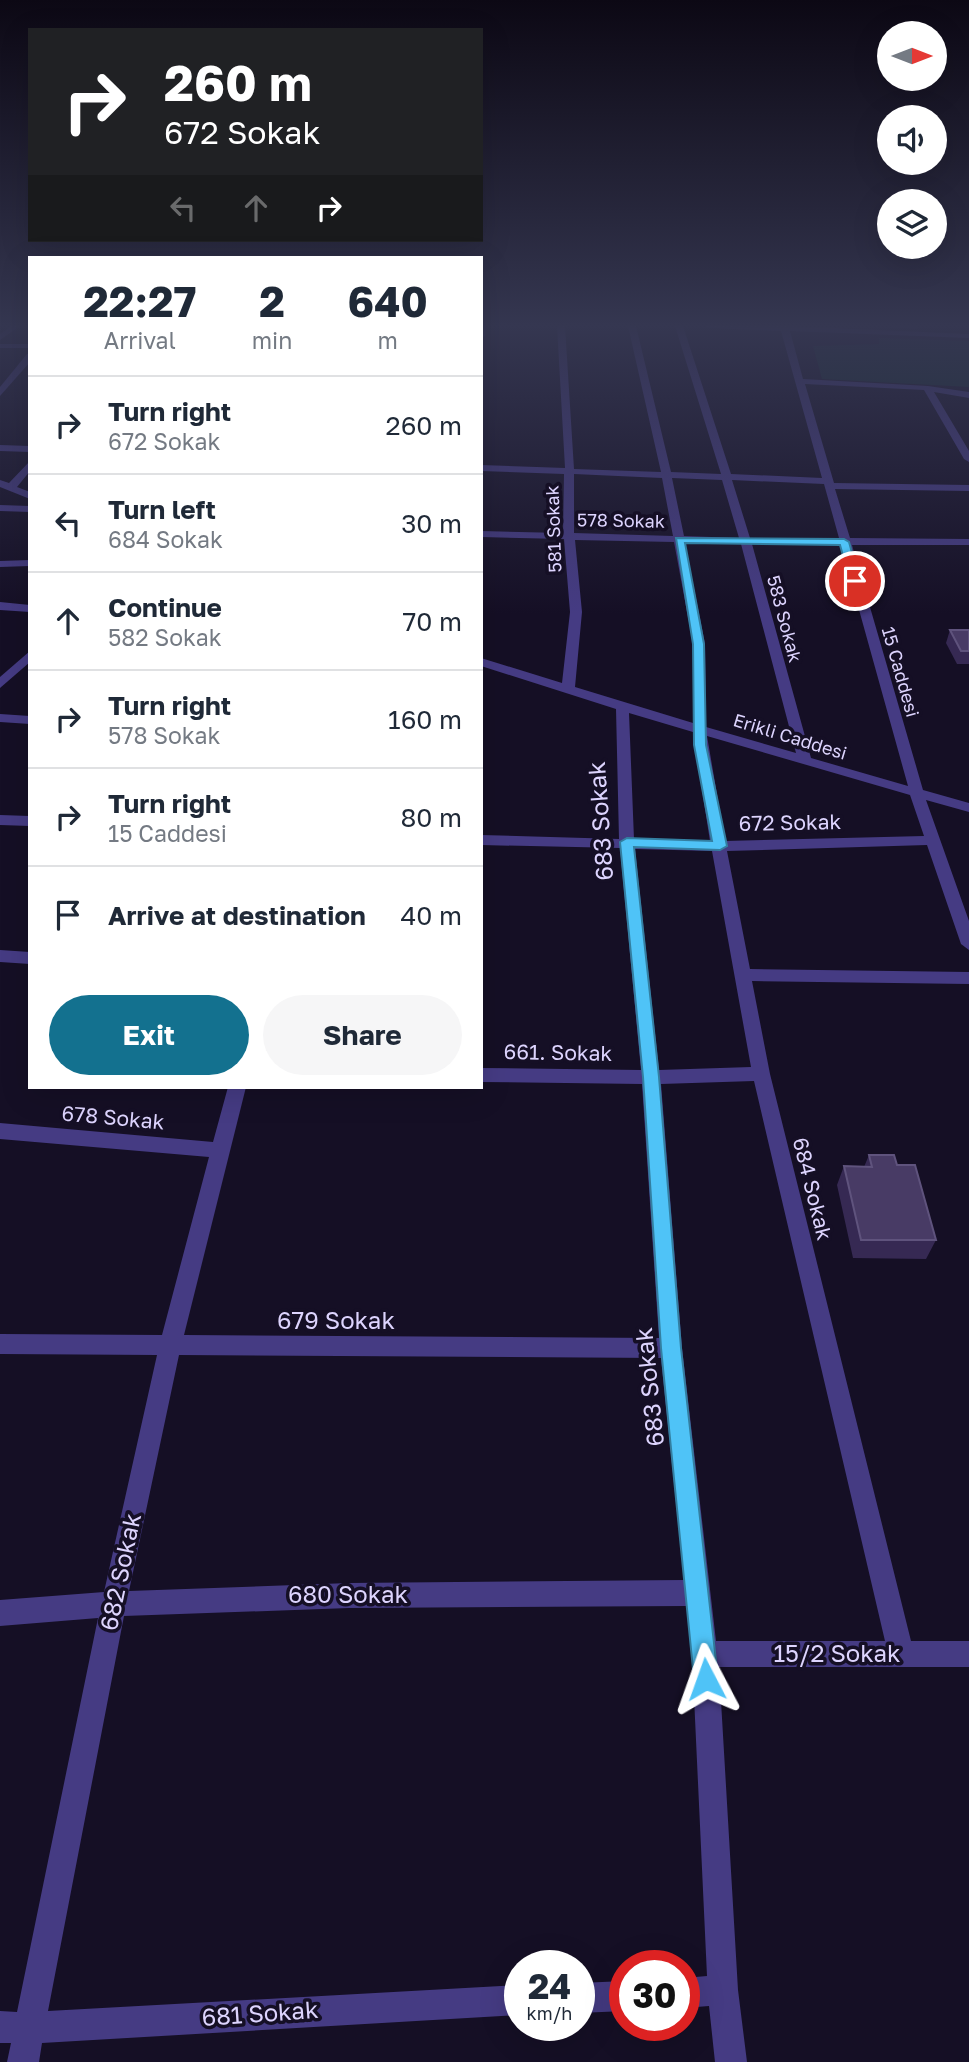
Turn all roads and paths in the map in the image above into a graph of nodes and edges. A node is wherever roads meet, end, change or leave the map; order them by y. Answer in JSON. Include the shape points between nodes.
{"nodes":[{"id":1,"x":566,"y":422,"type":"edge"},
{"id":2,"x":655,"y":422,"type":"edge"},
{"id":3,"x":709,"y":422,"type":"edge"},
{"id":4,"x":811,"y":422,"type":"edge"},
{"id":5,"x":948,"y":422,"type":"edge"},
{"id":6,"x":0,"y":448,"type":"edge"},
{"id":7,"x":28,"y":449,"type":"edge"},
{"id":8,"x":969,"y":459,"type":"edge"},
{"id":9,"x":28,"y":467,"type":"edge"},
{"id":10,"x":483,"y":468,"type":"edge"},
{"id":11,"x":569,"y":471,"type":"junction"},
{"id":12,"x":668,"y":477,"type":"junction"},
{"id":13,"x":726,"y":479,"type":"junction"},
{"id":14,"x":0,"y":483,"type":"edge"},
{"id":15,"x":828,"y":484,"type":"junction"},
{"id":16,"x":11,"y":488,"type":"junction"},
{"id":17,"x":969,"y":488,"type":"edge"},
{"id":18,"x":28,"y":495,"type":"edge"},
{"id":19,"x":0,"y":508,"type":"edge"},
{"id":20,"x":28,"y":509,"type":"edge"},
{"id":21,"x":483,"y":534,"type":"edge"},
{"id":22,"x":569,"y":537,"type":"junction"},
{"id":23,"x":680,"y":540,"type":"junction"},
{"id":24,"x":745,"y":541,"type":"junction"},
{"id":25,"x":844,"y":542,"type":"junction"},
{"id":26,"x":969,"y":542,"type":"edge"},
{"id":27,"x":28,"y":563,"type":"edge"},
{"id":28,"x":0,"y":564,"type":"edge"},
{"id":29,"x":0,"y":606,"type":"edge"},
{"id":30,"x":28,"y":609,"type":"edge"},
{"id":31,"x":28,"y":657,"type":"edge"},
{"id":32,"x":483,"y":663,"type":"edge"},
{"id":33,"x":0,"y":684,"type":"edge"},
{"id":34,"x":568,"y":689,"type":"junction"},
{"id":35,"x":622,"y":707,"type":"junction"},
{"id":36,"x":0,"y":718,"type":"edge"},
{"id":37,"x":28,"y":720,"type":"edge"},
{"id":38,"x":698,"y":730,"type":"junction"},
{"id":39,"x":805,"y":761,"type":"junction"},
{"id":40,"x":917,"y":794,"type":"junction"},
{"id":41,"x":969,"y":808,"type":"edge"},
{"id":42,"x":0,"y":820,"type":"edge"},
{"id":43,"x":28,"y":821,"type":"edge"},
{"id":44,"x":483,"y":840,"type":"edge"},
{"id":45,"x":933,"y":840,"type":"junction"},
{"id":46,"x":627,"y":842,"type":"junction"},
{"id":47,"x":720,"y":846,"type":"junction"},
{"id":48,"x":969,"y":944,"type":"edge"},
{"id":49,"x":0,"y":956,"type":"edge"},
{"id":50,"x":28,"y":958,"type":"edge"},
{"id":51,"x":743,"y":975,"type":"junction"},
{"id":52,"x":969,"y":978,"type":"edge"},
{"id":53,"x":483,"y":1074,"type":"edge"},
{"id":54,"x":761,"y":1074,"type":"junction"},
{"id":55,"x":651,"y":1077,"type":"junction"},
{"id":56,"x":237,"y":1089,"type":"edge"},
{"id":57,"x":0,"y":1131,"type":"edge"},
{"id":58,"x":222,"y":1150,"type":"junction"},
{"id":59,"x":0,"y":1344,"type":"edge"},
{"id":60,"x":172,"y":1346,"type":"junction"},
{"id":61,"x":671,"y":1348,"type":"junction"},
{"id":62,"x":698,"y":1593,"type":"junction"},
{"id":63,"x":114,"y":1602,"type":"junction"},
{"id":64,"x":0,"y":1613,"type":"edge"},
{"id":65,"x":705,"y":1654,"type":"junction"},
{"id":66,"x":901,"y":1654,"type":"junction"},
{"id":67,"x":969,"y":1654,"type":"edge"},
{"id":68,"x":723,"y":1990,"type":"junction"},
{"id":69,"x":700,"y":1992,"type":"edge"},
{"id":70,"x":504,"y":2001,"type":"edge"},
{"id":71,"x":14,"y":2028,"type":"edge"},
{"id":72,"x":23,"y":2062,"type":"edge"},
{"id":73,"x":732,"y":2062,"type":"edge"}],
"edges":[{"from":1,"to":11,"type":"street","name":"581 Sokak"},
{"from":2,"to":12,"type":"street","name":"684 Sokak"},
{"from":3,"to":13,"type":"street","name":"583 Sokak"},
{"from":4,"to":15,"type":"street","name":"15 Caddesi"},
{"from":5,"to":8,"type":"street"},
{"from":6,"to":7,"type":"street"},
{"from":9,"to":16,"type":"street"},
{"from":10,"to":11,"type":"street"},
{"from":11,"to":12,"type":"street"},
{"from":11,"to":22,"type":"street","name":"581 Sokak"},
{"from":12,"to":13,"type":"street"},
{"from":12,"to":23,"type":"street","name":"684 Sokak"},
{"from":13,"to":15,"type":"street"},
{"from":13,"to":24,"type":"street","name":"583 Sokak"},
{"from":14,"to":16,"type":"street"},
{"from":15,"to":17,"type":"street"},
{"from":15,"to":25,"type":"street","name":"15 Caddesi"},
{"from":16,"to":18,"type":"street"},
{"from":19,"to":20,"type":"street"},
{"from":21,"to":22,"type":"street","name":"578 Sokak"},
{"from":22,"to":23,"type":"street","name":"578 Sokak"},
{"from":22,"to":34,"type":"street","name":"581 Sokak","via":[[576,612]]},
{"from":23,"to":24,"type":"street","name":"578 Sokak"},
{"from":23,"to":38,"type":"street","name":"684 Sokak","via":[[699,644],[702,698]]},
{"from":24,"to":25,"type":"street","name":"578 Sokak"},
{"from":24,"to":39,"type":"street","name":"583 Sokak"},
{"from":25,"to":26,"type":"street","name":"578 Sokak"},
{"from":25,"to":40,"type":"street","name":"15 Caddesi"},
{"from":27,"to":28,"type":"street"},
{"from":29,"to":30,"type":"street"},
{"from":31,"to":33,"type":"street"},
{"from":32,"to":34,"type":"street","name":"Erikli Caddesi"},
{"from":34,"to":35,"type":"street","name":"Erikli Caddesi"},
{"from":35,"to":38,"type":"street","name":"Erikli Caddesi"},
{"from":35,"to":46,"type":"street","name":"683 Sokak"},
{"from":36,"to":37,"type":"street"},
{"from":38,"to":39,"type":"street","name":"Erikli Caddesi"},
{"from":38,"to":47,"type":"street","name":"684 Sokak"},
{"from":39,"to":40,"type":"street","name":"Erikli Caddesi"},
{"from":40,"to":41,"type":"street","name":"Erikli Caddesi"},
{"from":40,"to":45,"type":"street","name":"15 Caddesi"},
{"from":42,"to":43,"type":"street"},
{"from":44,"to":46,"type":"street","name":"672 Sokak"},
{"from":45,"to":47,"type":"street","name":"672 Sokak"},
{"from":45,"to":48,"type":"street","name":"15 Caddesi"},
{"from":46,"to":47,"type":"street","name":"672 Sokak"},
{"from":46,"to":55,"type":"street","name":"683 Sokak"},
{"from":47,"to":51,"type":"street","name":"684 Sokak"},
{"from":49,"to":50,"type":"street"},
{"from":51,"to":52,"type":"street"},
{"from":51,"to":54,"type":"street","name":"684 Sokak"},
{"from":53,"to":55,"type":"street","name":"661. Sokak"},
{"from":54,"to":55,"type":"street","name":"661. Sokak"},
{"from":54,"to":66,"type":"street","name":"684 Sokak"},
{"from":55,"to":61,"type":"street","name":"683 Sokak"},
{"from":56,"to":58,"type":"street","name":"682 Sokak"},
{"from":57,"to":58,"type":"street","name":"678 Sokak"},
{"from":58,"to":60,"type":"street","name":"682 Sokak"},
{"from":59,"to":60,"type":"street","name":"679 Sokak"},
{"from":60,"to":61,"type":"street","name":"679 Sokak"},
{"from":60,"to":63,"type":"street","name":"682 Sokak"},
{"from":61,"to":62,"type":"street","name":"683 Sokak"},
{"from":62,"to":63,"type":"street","name":"680 Sokak","via":[[261,1595]]},
{"from":62,"to":65,"type":"street","name":"683 Sokak"},
{"from":63,"to":64,"type":"street","name":"680 Sokak"},
{"from":63,"to":71,"type":"street","name":"682 Sokak"},
{"from":65,"to":66,"type":"street","name":"15/2 Sokak"},
{"from":65,"to":68,"type":"street","name":"683 Sokak"},
{"from":66,"to":67,"type":"street","name":"15/2 Sokak"},
{"from":68,"to":69,"type":"street"},
{"from":68,"to":73,"type":"street","name":"683 Sokak"},
{"from":70,"to":71,"type":"street","name":"681 Sokak"},
{"from":71,"to":72,"type":"street","name":"682 Sokak"}]}
